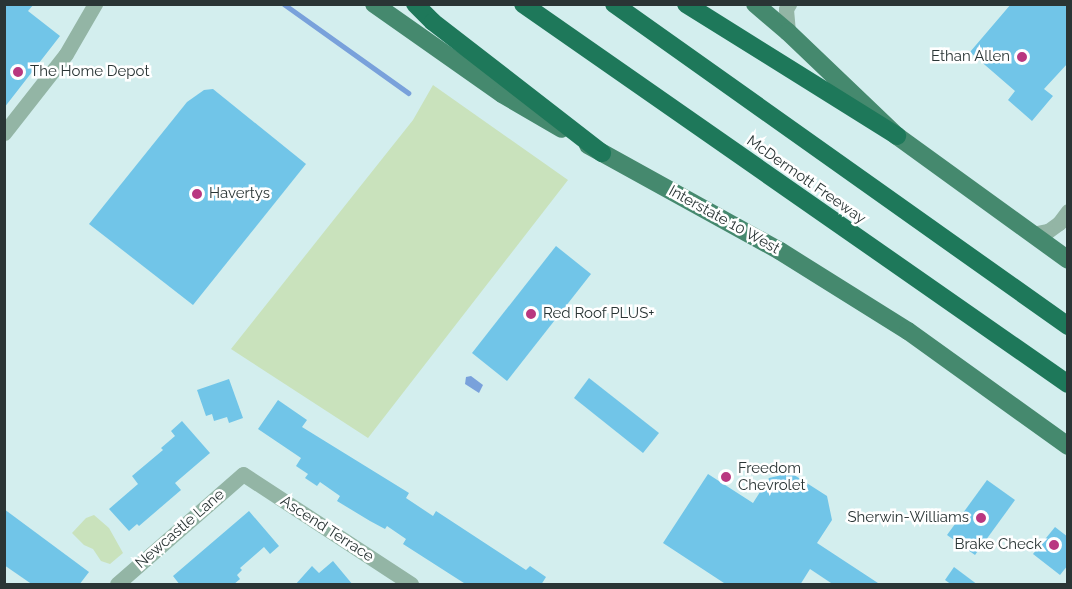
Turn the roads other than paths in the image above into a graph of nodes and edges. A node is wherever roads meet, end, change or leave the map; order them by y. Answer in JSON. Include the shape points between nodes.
{"nodes":[{"id":1,"x":95,"y":4,"type":"edge"},
{"id":2,"x":374,"y":4,"type":"edge"},
{"id":3,"x":415,"y":4,"type":"edge"},
{"id":4,"x":523,"y":4,"type":"edge"},
{"id":5,"x":614,"y":4,"type":"edge"},
{"id":6,"x":686,"y":4,"type":"edge"},
{"id":7,"x":755,"y":4,"type":"edge"},
{"id":8,"x":789,"y":4,"type":"edge"},
{"id":9,"x":788,"y":32,"type":"junction"},
{"id":10,"x":4,"y":133,"type":"edge"},
{"id":11,"x":897,"y":136,"type":"junction"},
{"id":12,"x":602,"y":153,"type":"junction"},
{"id":13,"x":1068,"y":211,"type":"edge"},
{"id":14,"x":1032,"y":234,"type":"junction"},
{"id":15,"x":1068,"y":260,"type":"edge"},
{"id":16,"x":1068,"y":326,"type":"edge"},
{"id":17,"x":1068,"y":384,"type":"edge"},
{"id":18,"x":1068,"y":446,"type":"edge"},
{"id":19,"x":243,"y":474,"type":"joint"},
{"id":20,"x":401,"y":582,"type":"edge"},
{"id":21,"x":117,"y":585,"type":"edge"}],
"edges":[{"from":1,"to":10,"type":"street","via":[[66,54]]},
{"from":2,"to":12,"type":"main road","name":"Interstate 10 West","via":[[502,94]]},
{"from":3,"to":12,"type":"highway"},
{"from":4,"to":17,"type":"highway","name":"McDermott Freeway"},
{"from":5,"to":16,"type":"highway"},
{"from":6,"to":11,"type":"highway"},
{"from":7,"to":9,"type":"main road"},
{"from":8,"to":9,"type":"street"},
{"from":9,"to":11,"type":"main road"},
{"from":11,"to":14,"type":"main road"},
{"from":12,"to":18,"type":"main road","name":"Interstate 10 West","via":[[790,257],[908,331]]},
{"from":13,"to":14,"type":"street","via":[[1048,231]]},
{"from":14,"to":15,"type":"main road"},
{"from":19,"to":20,"type":"street","name":"Ascend Terrace"},
{"from":19,"to":21,"type":"street","name":"Newcastle Lane"}]}
